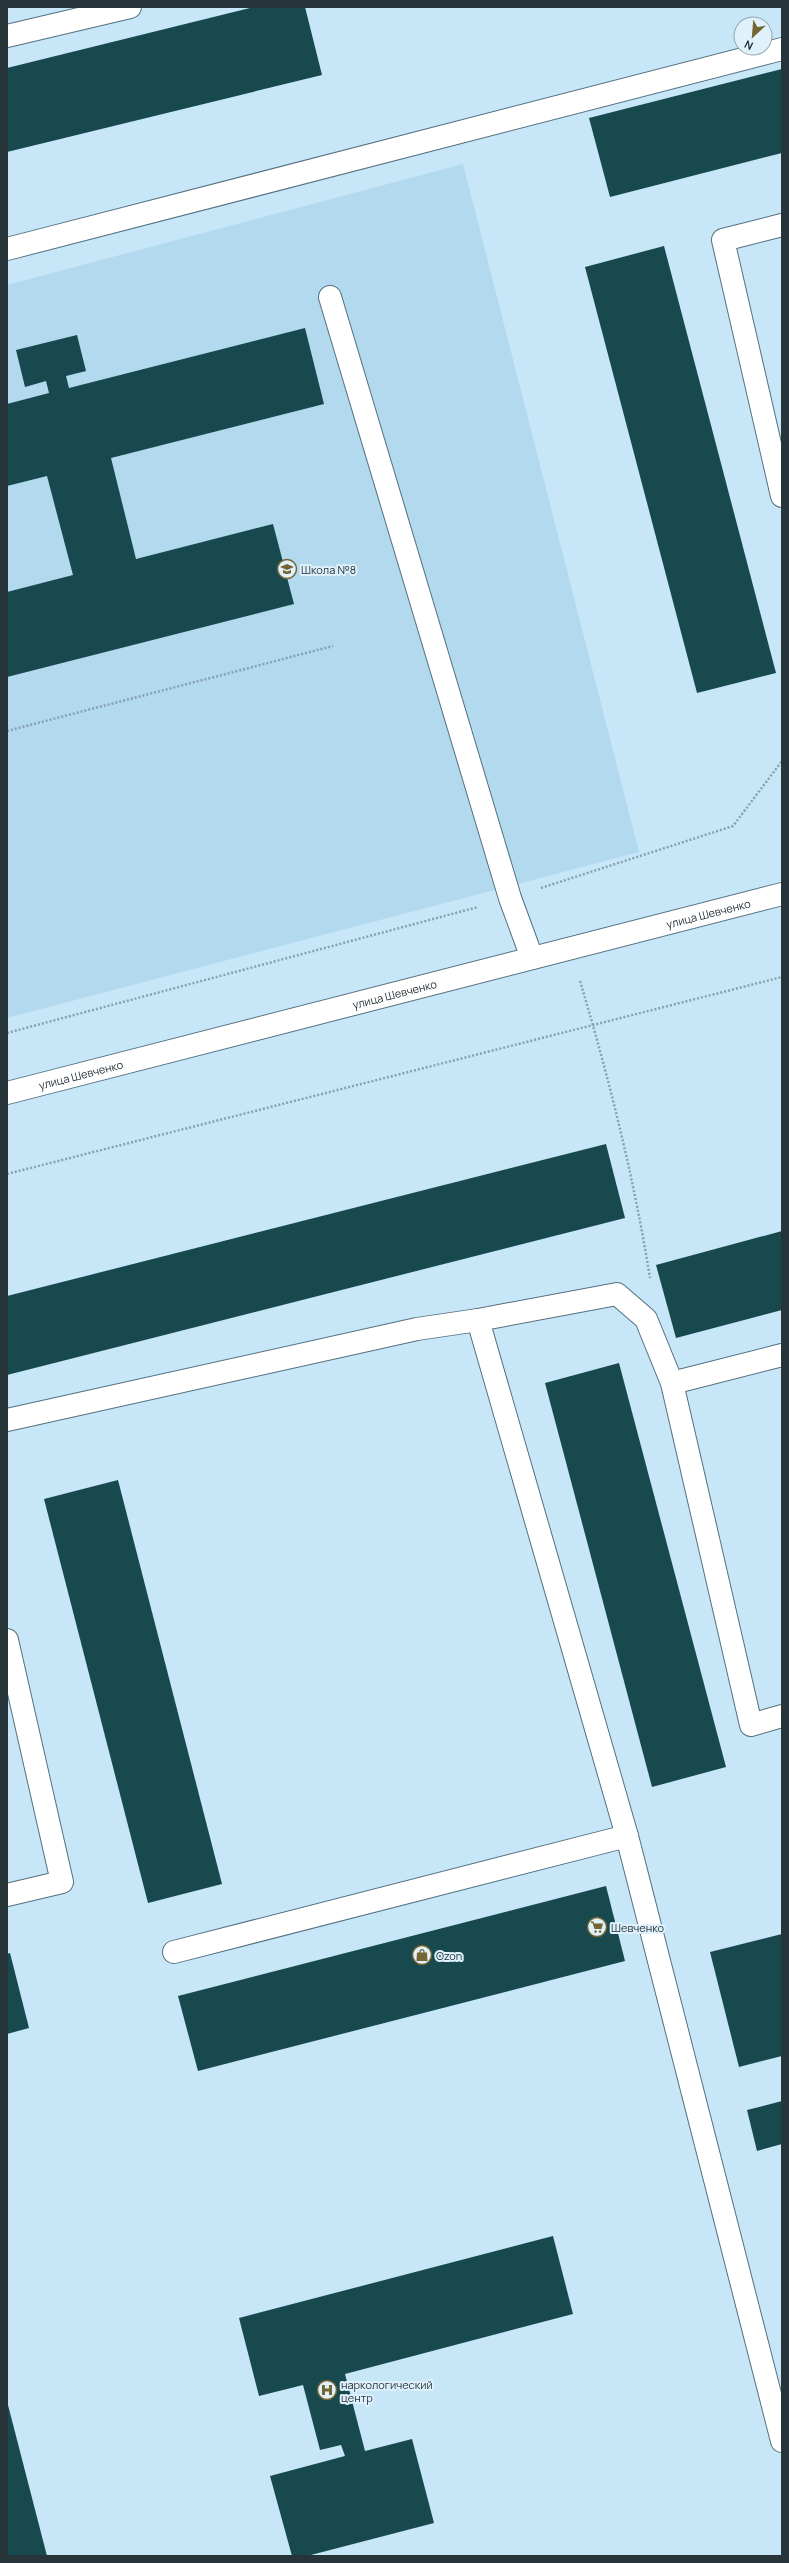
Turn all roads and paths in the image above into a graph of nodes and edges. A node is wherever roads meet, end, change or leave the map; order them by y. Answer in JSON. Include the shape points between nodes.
{"nodes":[{"id":1,"x":130,"y":7,"type":"edge"},
{"id":2,"x":7,"y":36,"type":"edge"},
{"id":3,"x":782,"y":49,"type":"edge"},
{"id":4,"x":782,"y":225,"type":"edge"},
{"id":5,"x":7,"y":250,"type":"edge"},
{"id":6,"x":330,"y":297,"type":"dead end"},
{"id":7,"x":782,"y":496,"type":"edge"},
{"id":8,"x":333,"y":646,"type":"dead end"},
{"id":9,"x":7,"y":731,"type":"edge"},
{"id":10,"x":782,"y":761,"type":"edge"},
{"id":11,"x":782,"y":894,"type":"edge"},
{"id":12,"x":510,"y":898,"type":"junction"},
{"id":13,"x":570,"y":949,"type":"junction"},
{"id":14,"x":532,"y":958,"type":"junction"},
{"id":15,"x":782,"y":977,"type":"edge"},
{"id":16,"x":593,"y":1026,"type":"junction"},
{"id":17,"x":7,"y":1033,"type":"edge"},
{"id":18,"x":7,"y":1093,"type":"edge"},
{"id":19,"x":7,"y":1174,"type":"edge"},
{"id":20,"x":646,"y":1319,"type":"junction"},
{"id":21,"x":478,"y":1320,"type":"junction"},
{"id":22,"x":782,"y":1355,"type":"edge"},
{"id":23,"x":672,"y":1383,"type":"junction"},
{"id":24,"x":7,"y":1420,"type":"edge"},
{"id":25,"x":7,"y":1640,"type":"edge"},
{"id":26,"x":782,"y":1716,"type":"edge"},
{"id":27,"x":627,"y":1836,"type":"junction"},
{"id":28,"x":7,"y":1895,"type":"edge"},
{"id":29,"x":174,"y":1952,"type":"dead end"},
{"id":30,"x":782,"y":2441,"type":"edge"}],
"edges":[{"from":1,"to":2,"type":"street"},
{"from":3,"to":5,"type":"street"},
{"from":4,"to":7,"type":"street","via":[[723,240]]},
{"from":6,"to":12,"type":"street"},
{"from":8,"to":9,"type":"path"},
{"from":10,"to":12,"type":"path","via":[[733,826]]},
{"from":11,"to":13,"type":"street","name":"улица Шевченко"},
{"from":12,"to":14,"type":"street"},
{"from":12,"to":17,"type":"path"},
{"from":13,"to":14,"type":"street","name":"улица Шевченко"},
{"from":13,"to":16,"type":"path"},
{"from":14,"to":18,"type":"street","name":"улица Шевченко"},
{"from":15,"to":16,"type":"path"},
{"from":16,"to":19,"type":"path"},
{"from":16,"to":20,"type":"path","via":[[640,1216],[650,1281]]},
{"from":20,"to":21,"type":"street","via":[[617,1294]]},
{"from":20,"to":23,"type":"street"},
{"from":21,"to":24,"type":"street","via":[[417,1329]]},
{"from":21,"to":27,"type":"street"},
{"from":22,"to":23,"type":"street"},
{"from":23,"to":26,"type":"street","via":[[751,1725]]},
{"from":25,"to":28,"type":"street","via":[[62,1882]]},
{"from":27,"to":29,"type":"street"},
{"from":27,"to":30,"type":"street"}]}
